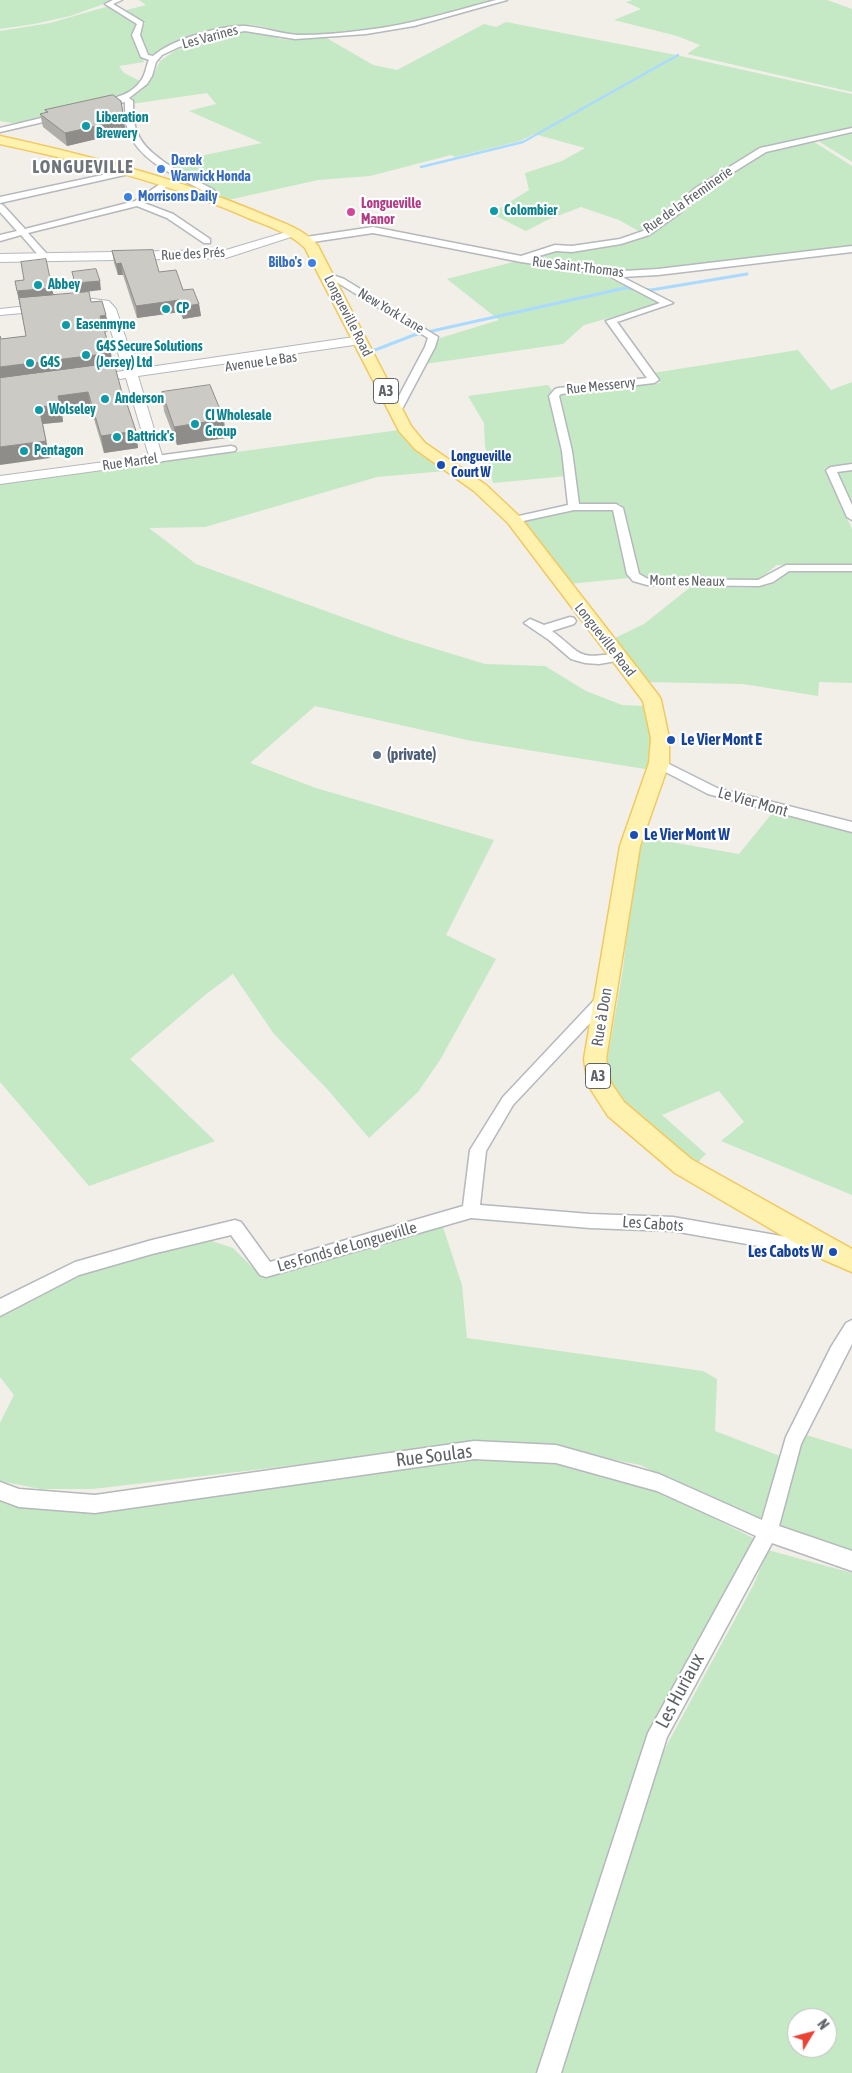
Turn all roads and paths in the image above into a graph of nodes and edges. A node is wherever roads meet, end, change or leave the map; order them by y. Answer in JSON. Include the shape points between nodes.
{"nodes":[{"id":1,"x":119,"y":0,"type":"edge"},
{"id":2,"x":504,"y":0,"type":"edge"},
{"id":3,"x":154,"y":59,"type":"junction"},
{"id":4,"x":125,"y":99,"type":"junction"},
{"id":5,"x":95,"y":107,"type":"edge"},
{"id":6,"x":66,"y":114,"type":"edge"},
{"id":7,"x":0,"y":130,"type":"edge"},
{"id":8,"x":852,"y":130,"type":"edge"},
{"id":9,"x":0,"y":140,"type":"edge"},
{"id":10,"x":126,"y":172,"type":"junction"},
{"id":11,"x":166,"y":184,"type":"junction"},
{"id":12,"x":213,"y":198,"type":"junction"},
{"id":13,"x":0,"y":200,"type":"edge"},
{"id":14,"x":138,"y":203,"type":"junction"},
{"id":15,"x":0,"y":207,"type":"edge"},
{"id":16,"x":23,"y":232,"type":"junction"},
{"id":17,"x":300,"y":236,"type":"junction"},
{"id":18,"x":0,"y":238,"type":"edge"},
{"id":19,"x":207,"y":241,"type":"dead end"},
{"id":20,"x":852,"y":249,"type":"edge"},
{"id":21,"x":43,"y":256,"type":"junction"},
{"id":22,"x":0,"y":258,"type":"edge"},
{"id":23,"x":521,"y":259,"type":"junction"},
{"id":24,"x":608,"y":273,"type":"junction"},
{"id":25,"x":327,"y":276,"type":"junction"},
{"id":26,"x":105,"y":303,"type":"joint"},
{"id":27,"x":0,"y":312,"type":"edge"},
{"id":28,"x":362,"y":344,"type":"junction"},
{"id":29,"x":103,"y":377,"type":"edge"},
{"id":30,"x":132,"y":377,"type":"junction"},
{"id":31,"x":396,"y":411,"type":"junction"},
{"id":32,"x":231,"y":449,"type":"dead end"},
{"id":33,"x":156,"y":459,"type":"junction"},
{"id":34,"x":852,"y":467,"type":"edge"},
{"id":35,"x":0,"y":480,"type":"edge"},
{"id":36,"x":574,"y":508,"type":"junction"},
{"id":37,"x":852,"y":516,"type":"edge"},
{"id":38,"x":514,"y":520,"type":"junction"},
{"id":39,"x":852,"y":568,"type":"edge"},
{"id":40,"x":570,"y":621,"type":"dead end"},
{"id":41,"x":530,"y":622,"type":"dead end"},
{"id":42,"x":545,"y":629,"type":"junction"},
{"id":43,"x":618,"y":657,"type":"junction"},
{"id":44,"x":659,"y":763,"type":"junction"},
{"id":45,"x":852,"y":827,"type":"edge"},
{"id":46,"x":604,"y":999,"type":"junction"},
{"id":47,"x":471,"y":1211,"type":"junction"},
{"id":48,"x":843,"y":1257,"type":"edge"},
{"id":49,"x":0,"y":1308,"type":"edge"},
{"id":50,"x":852,"y":1328,"type":"edge"},
{"id":51,"x":0,"y":1492,"type":"edge"},
{"id":52,"x":768,"y":1532,"type":"junction"},
{"id":53,"x":852,"y":1562,"type":"edge"},
{"id":54,"x":549,"y":2073,"type":"edge"}],
"edges":[{"from":1,"to":3,"type":"street","via":[[108,4],[142,22],[136,35],[145,58]]},
{"from":2,"to":3,"type":"street","name":"Les Varines","via":[[400,27],[363,32],[292,38],[257,29],[237,28],[174,47]]},
{"from":3,"to":4,"type":"street","via":[[145,82]]},
{"from":4,"to":5,"type":"street"},
{"from":4,"to":12,"type":"street","via":[[129,101],[133,133],[142,147],[154,158],[210,192]]},
{"from":6,"to":7,"type":"street"},
{"from":8,"to":23,"type":"street","name":"Rue de la Freminerie","via":[[763,150],[697,191],[677,211],[646,233],[572,249],[555,248]]},
{"from":9,"to":10,"type":"main road"},
{"from":10,"to":11,"type":"main road"},
{"from":10,"to":13,"type":"street"},
{"from":11,"to":12,"type":"main road"},
{"from":11,"to":14,"type":"street"},
{"from":12,"to":17,"type":"main road"},
{"from":14,"to":16,"type":"street"},
{"from":14,"to":19,"type":"street","via":[[170,216]]},
{"from":15,"to":16,"type":"street"},
{"from":16,"to":18,"type":"street"},
{"from":16,"to":21,"type":"street"},
{"from":17,"to":21,"type":"main road","name":"Rue des Prés","via":[[226,254]]},
{"from":17,"to":23,"type":"street","name":"Rue Saint-Thomas","via":[[373,230]]},
{"from":17,"to":25,"type":"main road","name":"Longueville Road","number":"A3","via":[[311,246]]},
{"from":20,"to":24,"type":"street","name":"Rue Saint-Thomas","via":[[658,272]]},
{"from":21,"to":22,"type":"main road","name":"Rue des Prés"},
{"from":23,"to":24,"type":"street","name":"Rue Saint-Thomas"},
{"from":24,"to":36,"type":"street","name":"Rue Messervy","via":[[668,303],[611,321],[654,380],[558,391],[554,396],[567,451]]},
{"from":25,"to":28,"type":"main road","name":"Longueville Road","number":"A3"},
{"from":25,"to":31,"type":"street","name":"New York Lane","via":[[342,281],[433,338]]},
{"from":26,"to":27,"type":"street"},
{"from":26,"to":30,"type":"street","via":[[110,309]]},
{"from":28,"to":30,"type":"street","name":"Avenue Le Bas"},
{"from":28,"to":31,"type":"main road","name":"Longueville Road","number":"A3"},
{"from":29,"to":30,"type":"street","name":"Avenue Le Bas"},
{"from":30,"to":33,"type":"street"},
{"from":31,"to":38,"type":"main road","name":"Longueville Road","number":"A3","via":[[404,428],[420,446],[480,488]]},
{"from":32,"to":33,"type":"street","name":"Rue Martel"},
{"from":33,"to":35,"type":"street","name":"Rue Martel"},
{"from":34,"to":37,"type":"street","via":[[831,470]]},
{"from":36,"to":38,"type":"street","name":"Mont es Neaux"},
{"from":36,"to":39,"type":"street","name":"Mont es Neaux","via":[[616,507],[619,510],[633,574],[647,582],[759,583],[786,568]]},
{"from":38,"to":43,"type":"main road","name":"Longueville Road","number":"A3"},
{"from":40,"to":42,"type":"street"},
{"from":41,"to":42,"type":"street"},
{"from":42,"to":43,"type":"street","via":[[566,651],[583,661]]},
{"from":43,"to":44,"type":"main road","name":"Longueville Road","number":"A3","via":[[652,700],[660,738]]},
{"from":44,"to":45,"type":"street","name":"Le Vier Mont","via":[[713,791]]},
{"from":44,"to":46,"type":"main road","name":"Rue à Don","number":"A3","via":[[630,846]]},
{"from":46,"to":47,"type":"street","via":[[508,1101],[478,1150]]},
{"from":46,"to":48,"type":"main road","name":"Rue à Don","number":"A3","via":[[595,1059],[600,1085],[616,1109],[682,1166]]},
{"from":47,"to":48,"type":"street","name":"Les Cabots","via":[[673,1224]]},
{"from":47,"to":49,"type":"street","name":"Les Fonds de Longueville","via":[[266,1270],[235,1227],[75,1269]]},
{"from":50,"to":52,"type":"street","name":"Les Huriaux","via":[[792,1443]]},
{"from":51,"to":52,"type":"street","name":"Rue Soulas","via":[[18,1498],[95,1504],[474,1450],[556,1454],[660,1483]]},
{"from":52,"to":53,"type":"street","name":"Rue Soulas"},
{"from":52,"to":54,"type":"street","name":"Les Huriaux","via":[[658,1733]]}]}
